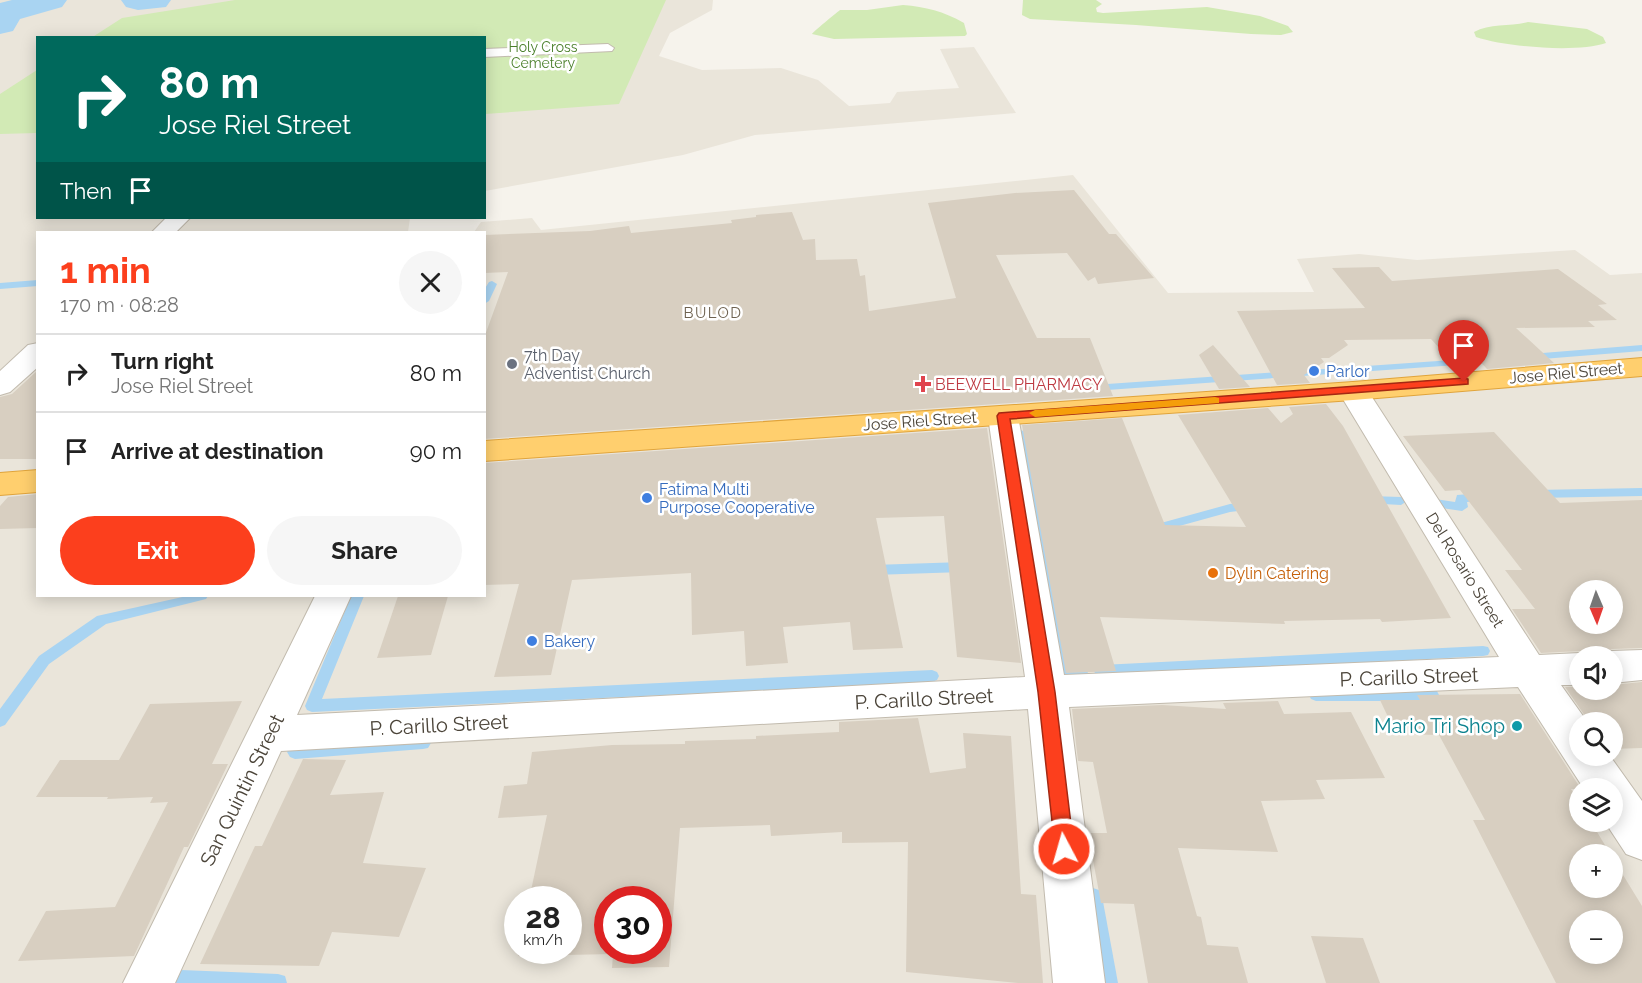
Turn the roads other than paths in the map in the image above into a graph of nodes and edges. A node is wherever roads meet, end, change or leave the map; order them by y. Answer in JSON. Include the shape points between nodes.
{"nodes":[{"id":1,"x":608,"y":48,"type":"dead end"},
{"id":2,"x":486,"y":53,"type":"edge"},
{"id":3,"x":177,"y":219,"type":"edge"},
{"id":4,"x":164,"y":231,"type":"edge"},
{"id":5,"x":36,"y":353,"type":"edge"},
{"id":6,"x":1642,"y":367,"type":"edge"},
{"id":7,"x":0,"y":386,"type":"edge"},
{"id":8,"x":1353,"y":391,"type":"junction"},
{"id":9,"x":1003,"y":416,"type":"junction"},
{"id":10,"x":486,"y":451,"type":"edge"},
{"id":11,"x":36,"y":481,"type":"edge"},
{"id":12,"x":0,"y":484,"type":"edge"},
{"id":13,"x":333,"y":597,"type":"edge"},
{"id":14,"x":1642,"y":665,"type":"edge"},
{"id":15,"x":1623,"y":666,"type":"edge"},
{"id":16,"x":1569,"y":670,"type":"edge"},
{"id":17,"x":1529,"y":672,"type":"junction"},
{"id":18,"x":1047,"y":692,"type":"junction"},
{"id":19,"x":1569,"y":730,"type":"edge"},
{"id":20,"x":269,"y":734,"type":"junction"},
{"id":21,"x":1623,"y":811,"type":"edge"},
{"id":22,"x":1642,"y":839,"type":"edge"},
{"id":23,"x":149,"y":983,"type":"edge"},
{"id":24,"x":1079,"y":983,"type":"edge"}],
"edges":[{"from":1,"to":2,"type":"lane"},
{"from":3,"to":4,"type":"street"},
{"from":5,"to":7,"type":"street"},
{"from":6,"to":8,"type":"highway","name":"Jose Riel Street"},
{"from":8,"to":9,"type":"highway","name":"Jose Riel Street"},
{"from":8,"to":17,"type":"street","name":"Del Rosario Street"},
{"from":9,"to":10,"type":"highway","name":"Jose Riel Street"},
{"from":9,"to":18,"type":"street"},
{"from":11,"to":12,"type":"highway"},
{"from":13,"to":20,"type":"street","name":"San Quintin Street"},
{"from":14,"to":15,"type":"street"},
{"from":16,"to":17,"type":"street","name":"P. Carillo Street"},
{"from":17,"to":18,"type":"street","name":"P. Carillo Street"},
{"from":17,"to":19,"type":"street","name":"Del Rosario Street"},
{"from":18,"to":20,"type":"street","name":"P. Carillo Street"},
{"from":18,"to":24,"type":"street"},
{"from":20,"to":23,"type":"street","name":"San Quintin Street"},
{"from":21,"to":22,"type":"street"}]}
